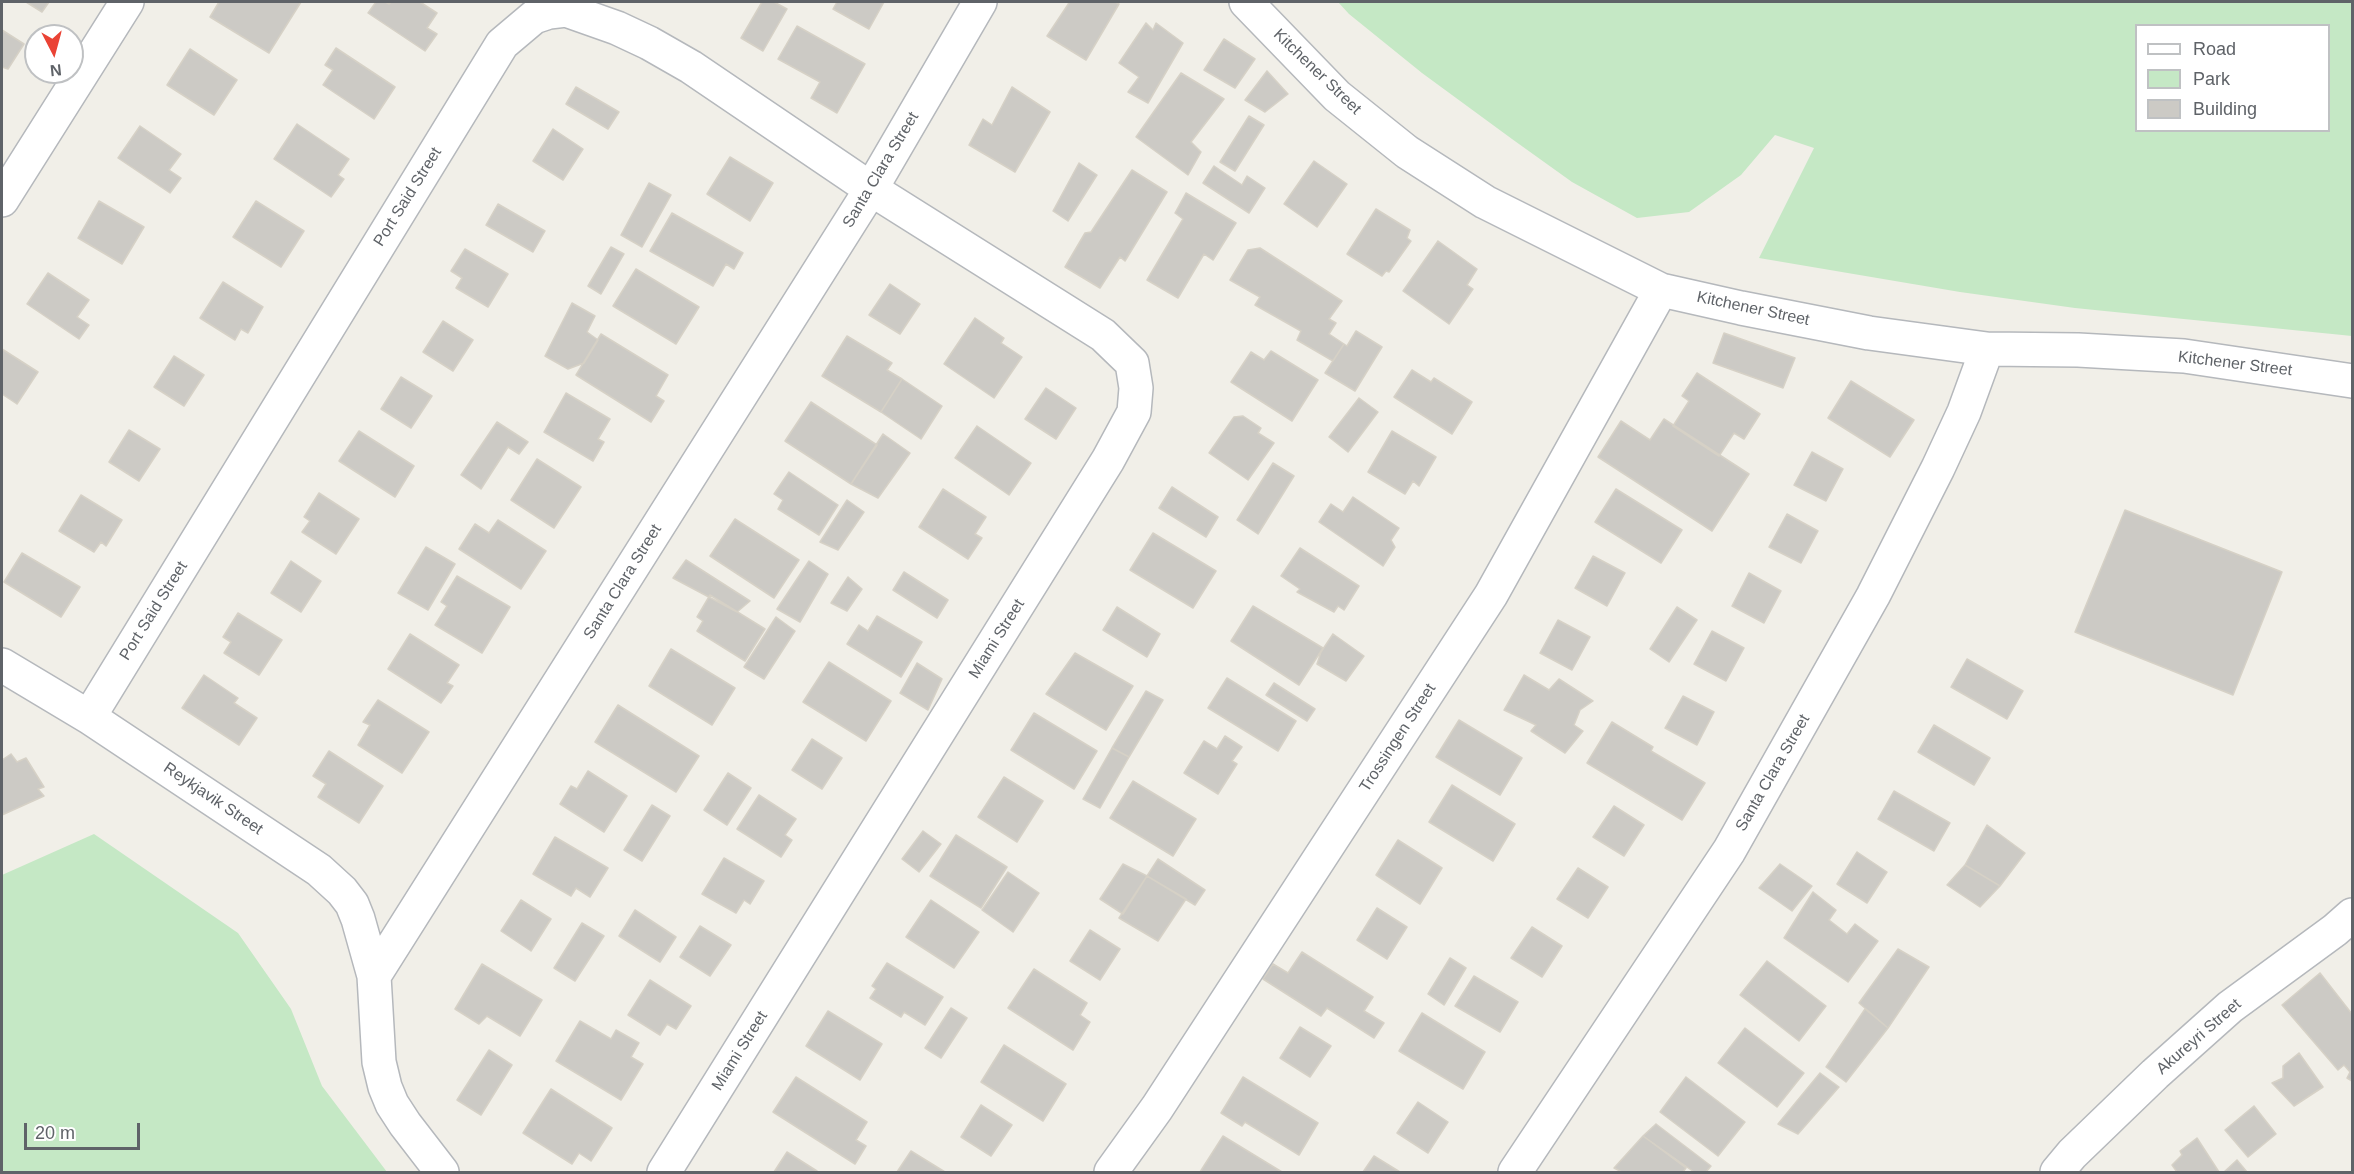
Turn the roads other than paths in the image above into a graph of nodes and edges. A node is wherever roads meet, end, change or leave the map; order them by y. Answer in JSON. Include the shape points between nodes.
{"nodes":[{"id":1,"x":127,"y":2,"type":"edge"},
{"id":2,"x":980,"y":2,"type":"edge"},
{"id":3,"x":1246,"y":2,"type":"edge"},
{"id":4,"x":871,"y":189,"type":"junction"},
{"id":5,"x":2,"y":200,"type":"edge"},
{"id":6,"x":1661,"y":290,"type":"junction"},
{"id":7,"x":1987,"y":349,"type":"junction"},
{"id":8,"x":2352,"y":381,"type":"edge"},
{"id":9,"x":2,"y":665,"type":"edge"},
{"id":10,"x":89,"y":717,"type":"junction"},
{"id":11,"x":2352,"y":915,"type":"edge"},
{"id":12,"x":374,"y":976,"type":"junction"},
{"id":13,"x":442,"y":1173,"type":"edge"},
{"id":14,"x":664,"y":1173,"type":"edge"},
{"id":15,"x":1111,"y":1173,"type":"edge"},
{"id":16,"x":1515,"y":1173,"type":"edge"},
{"id":17,"x":2057,"y":1173,"type":"edge"}],
"edges":[{"from":1,"to":5,"type":"street"},
{"from":2,"to":4,"type":"street","name":"Santa Clara Street"},
{"from":3,"to":6,"type":"street","name":"Kitchener Street","via":[[1337,96],[1407,152],[1485,202]]},
{"from":4,"to":10,"type":"street","name":"Port Said Street","via":[[691,67],[649,43],[566,10],[534,17],[502,44]]},
{"from":4,"to":12,"type":"street","name":"Santa Clara Street"},
{"from":4,"to":14,"type":"street","name":"Miami Street","via":[[1103,335],[1132,363],[1134,412],[1108,460]]},
{"from":6,"to":7,"type":"street","name":"Kitchener Street","via":[[1869,333]]},
{"from":6,"to":15,"type":"street","name":"Trossingen Street","via":[[1491,595]]},
{"from":7,"to":8,"type":"street","name":"Kitchener Street","via":[[2184,357]]},
{"from":7,"to":16,"type":"street","name":"Santa Clara Street","via":[[1964,412],[1873,596],[1729,850]]},
{"from":9,"to":10,"type":"street","name":"Reykjavik Street"},
{"from":10,"to":12,"type":"street","name":"Reykjavik Street","via":[[327,877],[352,904]]},
{"from":11,"to":17,"type":"street","name":"Akureyri Street","via":[[2230,1007],[2147,1082]]},
{"from":12,"to":13,"type":"street","via":[[379,1062],[385,1087],[405,1124]]}]}
